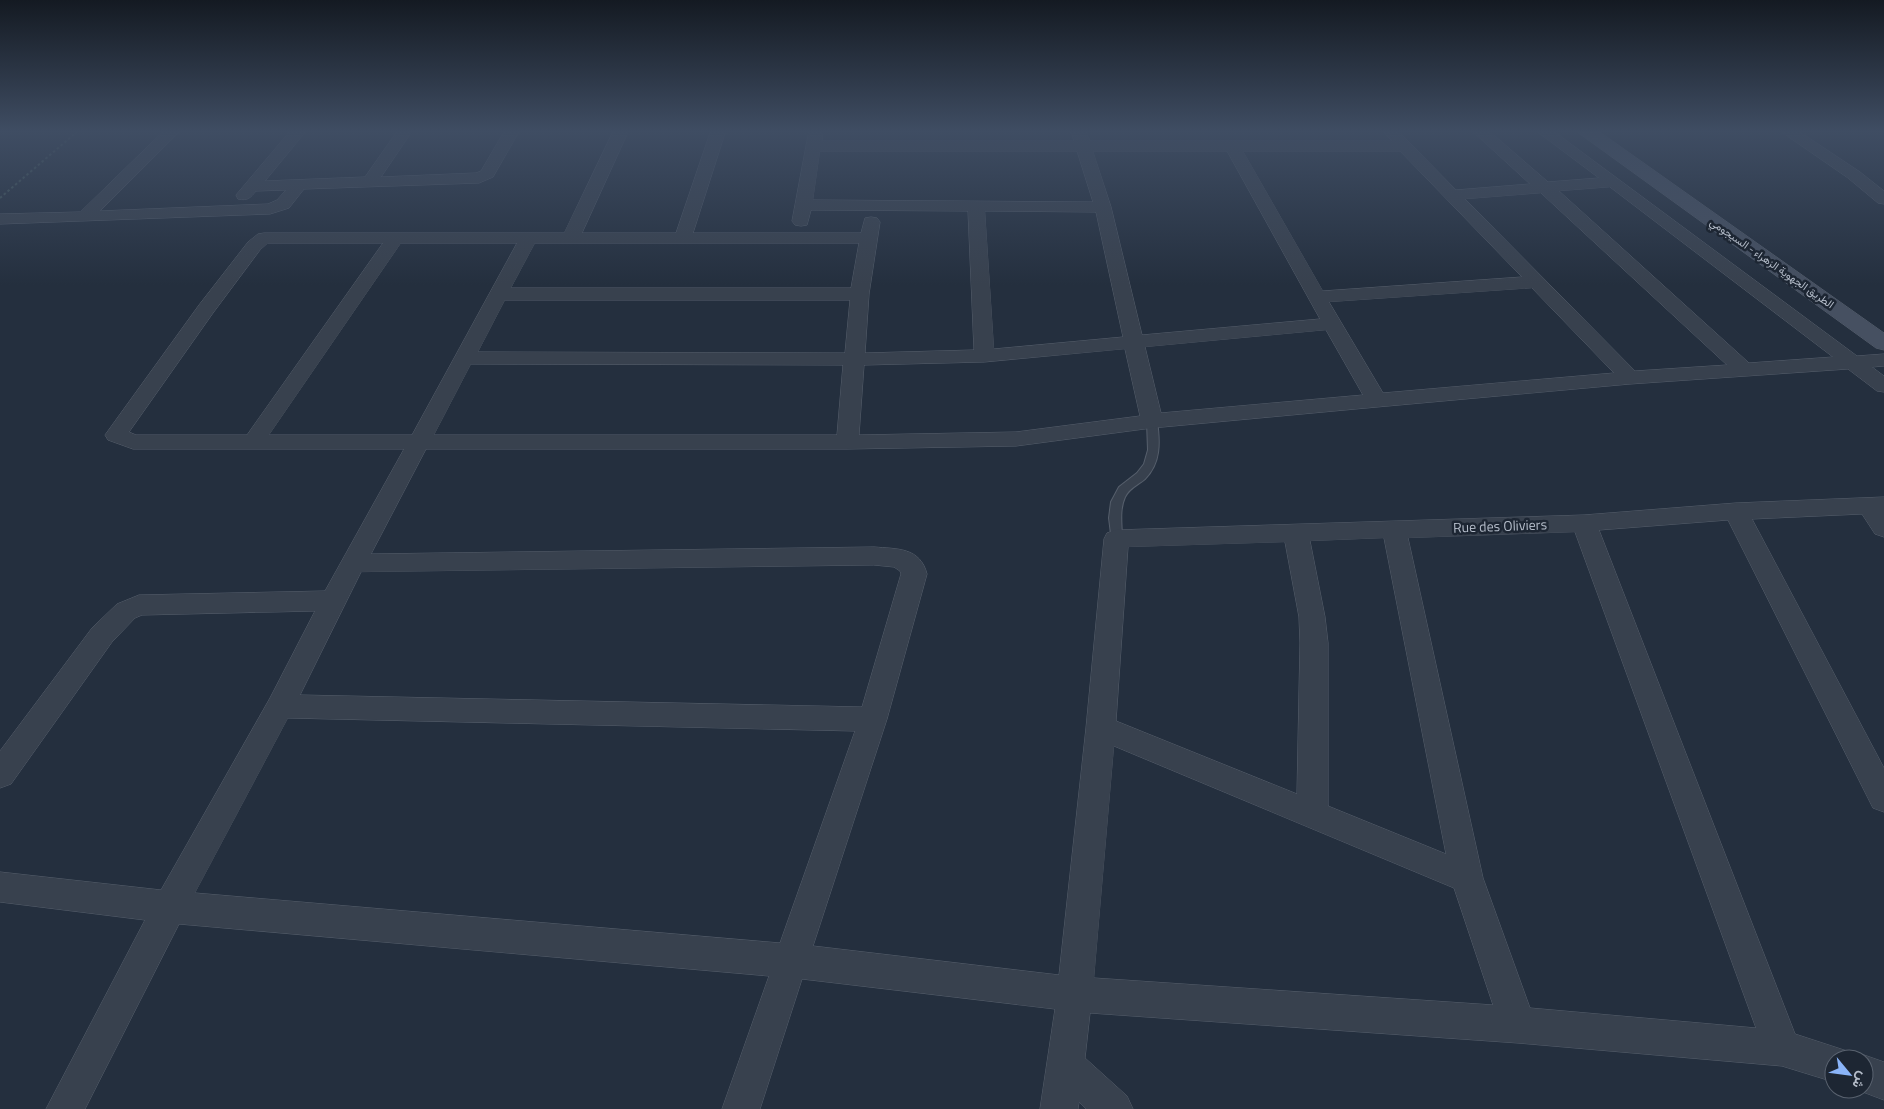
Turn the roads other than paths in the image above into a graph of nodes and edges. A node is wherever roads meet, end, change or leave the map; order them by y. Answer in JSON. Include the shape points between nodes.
{"nodes":[{"id":1,"x":121,"y":182,"type":"edge"},
{"id":2,"x":256,"y":182,"type":"edge"},
{"id":3,"x":392,"y":182,"type":"edge"},
{"id":4,"x":597,"y":182,"type":"edge"},
{"id":5,"x":701,"y":182,"type":"edge"},
{"id":6,"x":808,"y":182,"type":"edge"},
{"id":7,"x":1095,"y":182,"type":"edge"},
{"id":8,"x":1252,"y":182,"type":"edge"},
{"id":9,"x":1440,"y":182,"type":"edge"},
{"id":10,"x":1538,"y":182,"type":"edge"},
{"id":11,"x":1614,"y":182,"type":"joint"},
{"id":12,"x":1658,"y":182,"type":"edge"},
{"id":13,"x":1862,"y":182,"type":"edge"},
{"id":14,"x":369,"y":183,"type":"joint"},
{"id":15,"x":299,"y":185,"type":"junction"},
{"id":16,"x":252,"y":186,"type":"junction"},
{"id":17,"x":1544,"y":187,"type":"junction"},
{"id":18,"x":1452,"y":194,"type":"junction"},
{"id":19,"x":1884,"y":199,"type":"edge"},
{"id":20,"x":805,"y":205,"type":"junction"},
{"id":21,"x":873,"y":205,"type":"junction"},
{"id":22,"x":976,"y":206,"type":"junction"},
{"id":23,"x":1103,"y":207,"type":"junction"},
{"id":24,"x":230,"y":211,"type":"junction"},
{"id":25,"x":85,"y":217,"type":"junction"},
{"id":26,"x":0,"y":220,"type":"edge"},
{"id":27,"x":571,"y":237,"type":"junction"},
{"id":28,"x":683,"y":237,"type":"junction"},
{"id":29,"x":396,"y":238,"type":"junction"},
{"id":30,"x":529,"y":238,"type":"junction"},
{"id":31,"x":796,"y":238,"type":"junction"},
{"id":32,"x":868,"y":238,"type":"junction"},
{"id":33,"x":1536,"y":282,"type":"junction"},
{"id":34,"x":499,"y":294,"type":"junction"},
{"id":35,"x":860,"y":294,"type":"junction"},
{"id":36,"x":1317,"y":297,"type":"junction"},
{"id":37,"x":1333,"y":324,"type":"junction"},
{"id":38,"x":1884,"y":343,"type":"edge"},
{"id":39,"x":1133,"y":344,"type":"junction"},
{"id":40,"x":984,"y":356,"type":"junction"},
{"id":41,"x":465,"y":358,"type":"junction"},
{"id":42,"x":854,"y":359,"type":"junction"},
{"id":43,"x":1884,"y":360,"type":"edge"},
{"id":44,"x":1854,"y":363,"type":"junction"},
{"id":45,"x":1744,"y":370,"type":"junction"},
{"id":46,"x":1630,"y":378,"type":"junction"},
{"id":47,"x":1884,"y":386,"type":"edge"},
{"id":48,"x":1377,"y":400,"type":"junction"},
{"id":49,"x":1152,"y":421,"type":"junction"},
{"id":50,"x":419,"y":441,"type":"junction"},
{"id":51,"x":254,"y":442,"type":"junction"},
{"id":52,"x":847,"y":442,"type":"junction"},
{"id":53,"x":1876,"y":505,"type":"edge"},
{"id":54,"x":1736,"y":511,"type":"junction"},
{"id":55,"x":1584,"y":523,"type":"junction"},
{"id":56,"x":1884,"y":528,"type":"edge"},
{"id":57,"x":1394,"y":530,"type":"junction"},
{"id":58,"x":1296,"y":533,"type":"junction"},
{"id":59,"x":1116,"y":539,"type":"junction"},
{"id":60,"x":353,"y":563,"type":"junction"},
{"id":61,"x":333,"y":601,"type":"junction"},
{"id":62,"x":280,"y":706,"type":"junction"},
{"id":63,"x":873,"y":719,"type":"junction"},
{"id":64,"x":1101,"y":728,"type":"junction"},
{"id":65,"x":0,"y":776,"type":"edge"},
{"id":66,"x":1884,"y":798,"type":"edge"},
{"id":67,"x":1312,"y":815,"type":"junction"},
{"id":68,"x":1467,"y":878,"type":"junction"},
{"id":69,"x":0,"y":887,"type":"edge"},
{"id":70,"x":170,"y":907,"type":"junction"},
{"id":71,"x":791,"y":961,"type":"junction"},
{"id":72,"x":1075,"y":994,"type":"junction"},
{"id":73,"x":1518,"y":1025,"type":"junction"},
{"id":74,"x":1782,"y":1048,"type":"junction"},
{"id":75,"x":1824,"y":1061,"type":"edge"},
{"id":76,"x":1064,"y":1064,"type":"junction"},
{"id":77,"x":65,"y":1109,"type":"edge"},
{"id":78,"x":741,"y":1109,"type":"edge"},
{"id":79,"x":1059,"y":1109,"type":"edge"},
{"id":80,"x":1114,"y":1109,"type":"edge"}],
"edges":[{"from":1,"to":25,"type":"street"},
{"from":2,"to":16,"type":"street"},
{"from":3,"to":14,"type":"street"},
{"from":4,"to":27,"type":"street"},
{"from":5,"to":28,"type":"street"},
{"from":6,"to":20,"type":"street"},
{"from":7,"to":23,"type":"street"},
{"from":8,"to":36,"type":"street"},
{"from":9,"to":18,"type":"street"},
{"from":10,"to":17,"type":"street"},
{"from":11,"to":17,"type":"street"},
{"from":11,"to":44,"type":"street"},
{"from":12,"to":38,"type":"main road","name":"الطريق الجهوية الزهراء - السيجومي"},
{"from":13,"to":19,"type":"street"},
{"from":14,"to":15,"type":"street"},
{"from":15,"to":16,"type":"street"},
{"from":15,"to":24,"type":"street","via":[[279,207]]},
{"from":16,"to":24,"type":"street"},
{"from":17,"to":18,"type":"street"},
{"from":17,"to":45,"type":"street"},
{"from":18,"to":33,"type":"street"},
{"from":20,"to":21,"type":"street"},
{"from":20,"to":31,"type":"street"},
{"from":21,"to":22,"type":"street"},
{"from":21,"to":32,"type":"street"},
{"from":22,"to":23,"type":"street"},
{"from":22,"to":40,"type":"street"},
{"from":23,"to":39,"type":"street"},
{"from":24,"to":25,"type":"street"},
{"from":25,"to":26,"type":"street"},
{"from":27,"to":28,"type":"street"},
{"from":27,"to":30,"type":"street"},
{"from":28,"to":31,"type":"street"},
{"from":29,"to":30,"type":"street"},
{"from":29,"to":51,"type":"street"},
{"from":29,"to":51,"type":"street","via":[[262,239],[206,309],[116,434],[133,442]]},
{"from":30,"to":34,"type":"street"},
{"from":31,"to":32,"type":"street"},
{"from":32,"to":35,"type":"street"},
{"from":33,"to":36,"type":"street"},
{"from":33,"to":46,"type":"street"},
{"from":34,"to":35,"type":"street"},
{"from":34,"to":41,"type":"street"},
{"from":35,"to":42,"type":"street"},
{"from":36,"to":37,"type":"street"},
{"from":37,"to":39,"type":"street"},
{"from":37,"to":48,"type":"street"},
{"from":39,"to":40,"type":"street"},
{"from":39,"to":49,"type":"street"},
{"from":40,"to":42,"type":"street"},
{"from":41,"to":42,"type":"street"},
{"from":41,"to":50,"type":"street"},
{"from":42,"to":52,"type":"street"},
{"from":43,"to":44,"type":"street"},
{"from":44,"to":45,"type":"street"},
{"from":44,"to":47,"type":"street"},
{"from":45,"to":46,"type":"street"},
{"from":46,"to":48,"type":"street"},
{"from":48,"to":49,"type":"street"},
{"from":49,"to":52,"type":"street","via":[[1016,439]]},
{"from":49,"to":59,"type":"lane","via":[[1155,447],[1142,475],[1123,490],[1118,499]]},
{"from":50,"to":51,"type":"street"},
{"from":50,"to":52,"type":"street"},
{"from":50,"to":60,"type":"street"},
{"from":53,"to":54,"type":"street","name":"Rue des Oliviers"},
{"from":53,"to":56,"type":"street"},
{"from":54,"to":55,"type":"street","name":"Rue des Oliviers"},
{"from":54,"to":66,"type":"street"},
{"from":55,"to":57,"type":"street","name":"Rue des Oliviers"},
{"from":55,"to":74,"type":"street"},
{"from":57,"to":58,"type":"street","name":"Rue des Oliviers"},
{"from":57,"to":68,"type":"street"},
{"from":58,"to":59,"type":"street","name":"Rue des Oliviers"},
{"from":58,"to":67,"type":"street","via":[[1314,642]]},
{"from":59,"to":64,"type":"street"},
{"from":60,"to":61,"type":"street"},
{"from":60,"to":63,"type":"street","via":[[900,558],[912,566],[914,574]]},
{"from":61,"to":62,"type":"street"},
{"from":61,"to":65,"type":"street","via":[[139,605],[132,608],[102,635]]},
{"from":62,"to":63,"type":"street"},
{"from":62,"to":70,"type":"street"},
{"from":63,"to":71,"type":"street"},
{"from":64,"to":67,"type":"street"},
{"from":64,"to":72,"type":"street"},
{"from":67,"to":68,"type":"street"},
{"from":68,"to":73,"type":"street"},
{"from":69,"to":70,"type":"street"},
{"from":70,"to":71,"type":"street"},
{"from":70,"to":77,"type":"street"},
{"from":71,"to":72,"type":"street"},
{"from":71,"to":78,"type":"street"},
{"from":72,"to":73,"type":"street"},
{"from":72,"to":76,"type":"street"},
{"from":73,"to":74,"type":"street"},
{"from":74,"to":75,"type":"street"},
{"from":76,"to":79,"type":"street"},
{"from":76,"to":80,"type":"street"}]}
